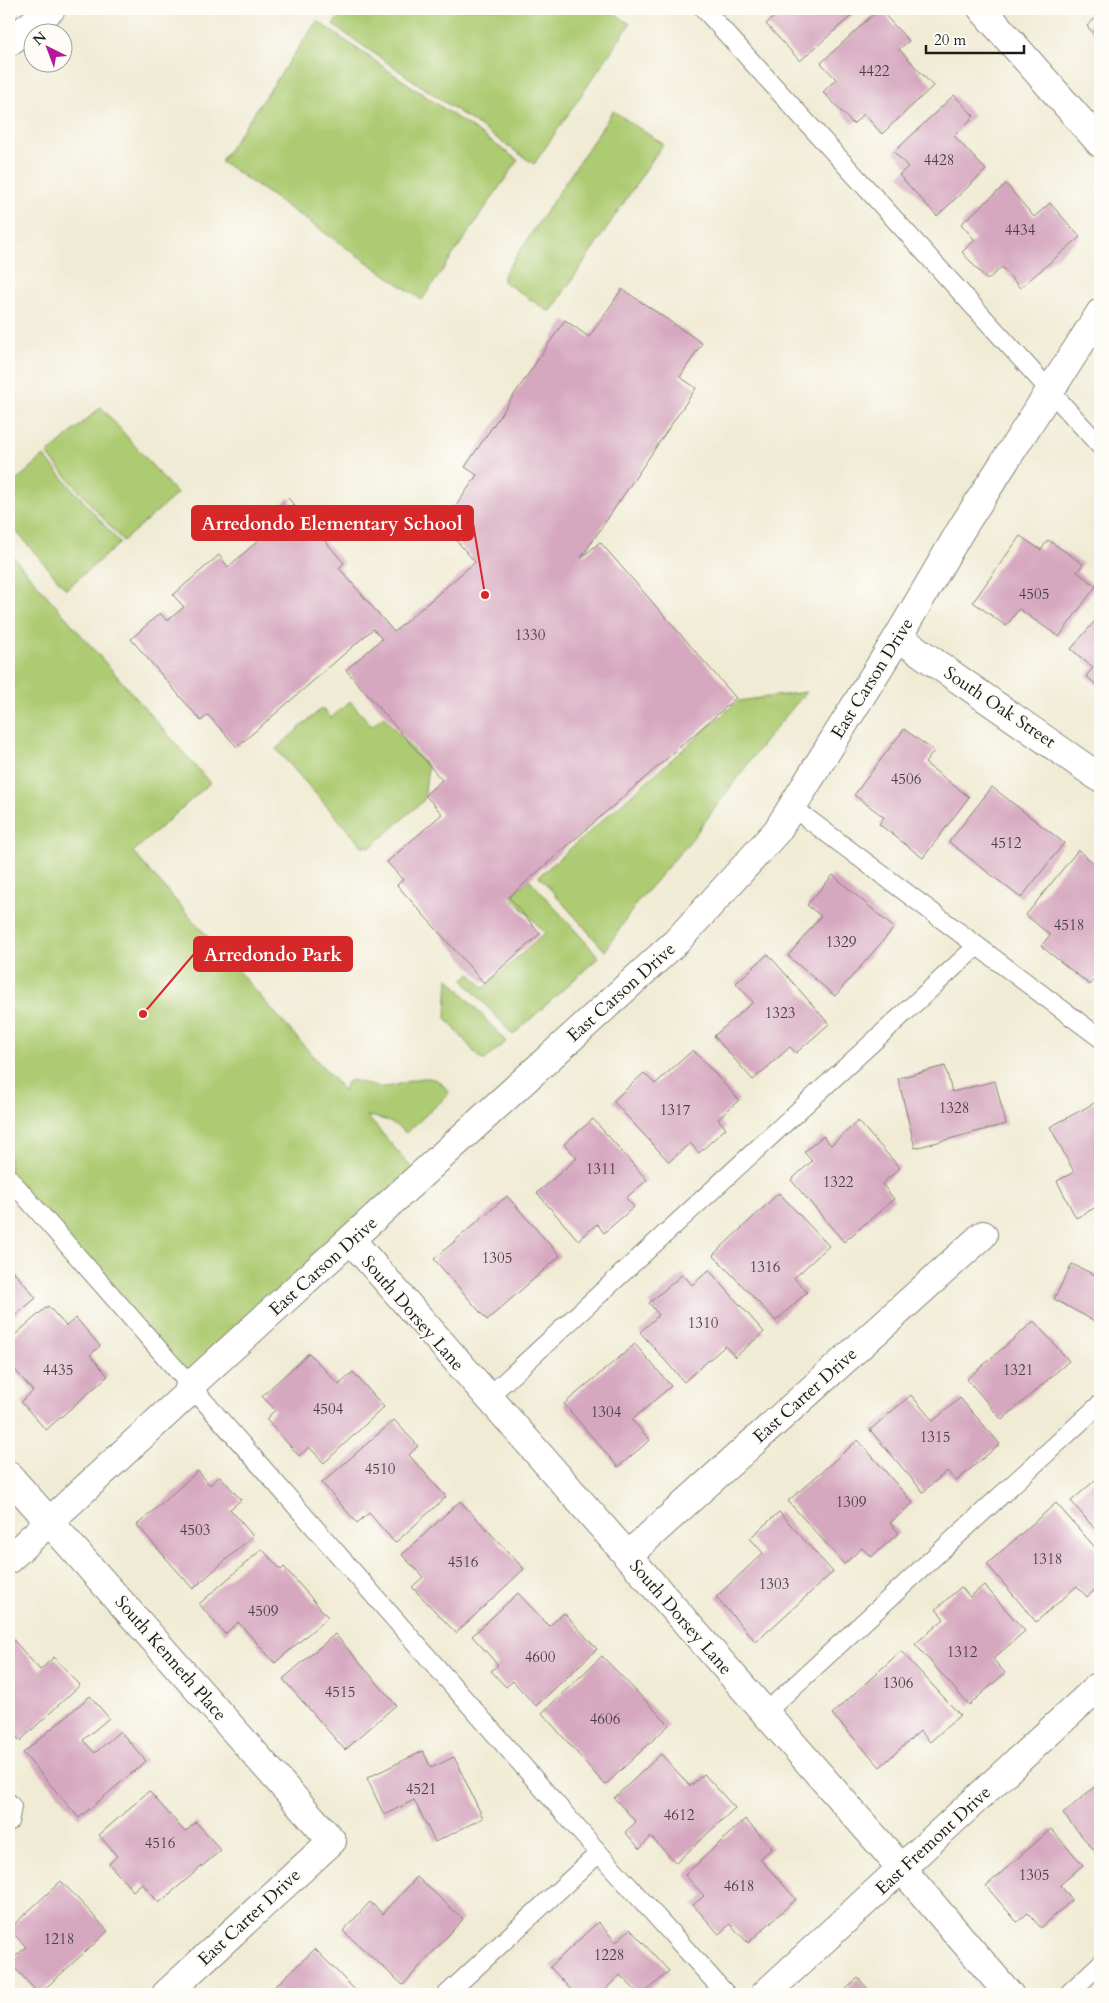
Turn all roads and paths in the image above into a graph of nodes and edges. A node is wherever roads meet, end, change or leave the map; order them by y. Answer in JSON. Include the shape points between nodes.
{"nodes":[{"id":1,"x":34,"y":9,"type":"edge"},
{"id":2,"x":51,"y":9,"type":"edge"},
{"id":3,"x":704,"y":9,"type":"edge"},
{"id":4,"x":982,"y":9,"type":"edge"},
{"id":5,"x":9,"y":32,"type":"edge"},
{"id":6,"x":9,"y":42,"type":"edge"},
{"id":7,"x":1100,"y":143,"type":"edge"},
{"id":8,"x":1100,"y":312,"type":"edge"},
{"id":9,"x":1050,"y":391,"type":"junction"},
{"id":10,"x":1100,"y":446,"type":"edge"},
{"id":11,"x":898,"y":637,"type":"junction"},
{"id":12,"x":1100,"y":778,"type":"edge"},
{"id":13,"x":792,"y":807,"type":"junction"},
{"id":14,"x":977,"y":946,"type":"junction"},
{"id":15,"x":1100,"y":1038,"type":"edge"},
{"id":16,"x":9,"y":1178,"type":"edge"},
{"id":17,"x":983,"y":1235,"type":"dead end"},
{"id":18,"x":351,"y":1240,"type":"junction"},
{"id":19,"x":190,"y":1386,"type":"junction"},
{"id":20,"x":487,"y":1398,"type":"junction"},
{"id":21,"x":1100,"y":1404,"type":"edge"},
{"id":22,"x":9,"y":1476,"type":"edge"},
{"id":23,"x":51,"y":1522,"type":"junction"},
{"id":24,"x":627,"y":1556,"type":"junction"},
{"id":25,"x":9,"y":1559,"type":"edge"},
{"id":26,"x":1100,"y":1684,"type":"edge"},
{"id":27,"x":765,"y":1713,"type":"junction"},
{"id":28,"x":9,"y":1803,"type":"edge"},
{"id":29,"x":9,"y":1822,"type":"edge"},
{"id":30,"x":332,"y":1841,"type":"joint"},
{"id":31,"x":599,"y":1853,"type":"junction"},
{"id":32,"x":902,"y":1869,"type":"junction"},
{"id":33,"x":1100,"y":1964,"type":"edge"},
{"id":34,"x":166,"y":1994,"type":"edge"},
{"id":35,"x":447,"y":1994,"type":"edge"},
{"id":36,"x":726,"y":1994,"type":"edge"},
{"id":37,"x":764,"y":1994,"type":"edge"},
{"id":38,"x":1009,"y":1994,"type":"edge"},
{"id":39,"x":1068,"y":1994,"type":"edge"}],
"edges":[{"from":1,"to":5,"type":"main road"},
{"from":2,"to":6,"type":"main road"},
{"from":3,"to":9,"type":"lane"},
{"from":4,"to":7,"type":"main road"},
{"from":8,"to":9,"type":"main road","name":"East Carson Drive"},
{"from":9,"to":10,"type":"lane"},
{"from":9,"to":11,"type":"main road","name":"East Carson Drive","via":[[962,528]]},
{"from":11,"to":12,"type":"main road","name":"South Oak Street"},
{"from":11,"to":13,"type":"main road","name":"East Carson Drive"},
{"from":13,"to":14,"type":"lane"},
{"from":13,"to":18,"type":"main road","name":"East Carson Drive","via":[[777,831],[677,942]]},
{"from":14,"to":15,"type":"lane"},
{"from":14,"to":20,"type":"lane"},
{"from":16,"to":19,"type":"lane"},
{"from":17,"to":24,"type":"main road","name":"East Carter Drive"},
{"from":18,"to":19,"type":"main road","name":"East Carson Drive"},
{"from":18,"to":20,"type":"main road","name":"South Dorsey Lane"},
{"from":19,"to":23,"type":"main road","name":"East Carson Drive","via":[[187,1394]]},
{"from":19,"to":31,"type":"lane"},
{"from":20,"to":24,"type":"main road","name":"South Dorsey Lane"},
{"from":21,"to":27,"type":"lane"},
{"from":22,"to":23,"type":"main road","name":"South Kenneth Place"},
{"from":23,"to":25,"type":"main road","name":"East Carson Drive"},
{"from":23,"to":30,"type":"main road","name":"South Kenneth Place"},
{"from":24,"to":27,"type":"main road","name":"South Dorsey Lane"},
{"from":26,"to":32,"type":"main road","name":"East Fremont Drive"},
{"from":27,"to":32,"type":"main road","name":"South Dorsey Lane"},
{"from":28,"to":29,"type":"lane","via":[[12,1807]]},
{"from":30,"to":34,"type":"main road","name":"East Carter Drive"},
{"from":31,"to":35,"type":"lane"},
{"from":31,"to":36,"type":"lane"},
{"from":32,"to":37,"type":"main road","name":"East Fremont Drive"},
{"from":32,"to":38,"type":"main road","name":"South Dorsey Lane"},
{"from":33,"to":39,"type":"lane"}]}
